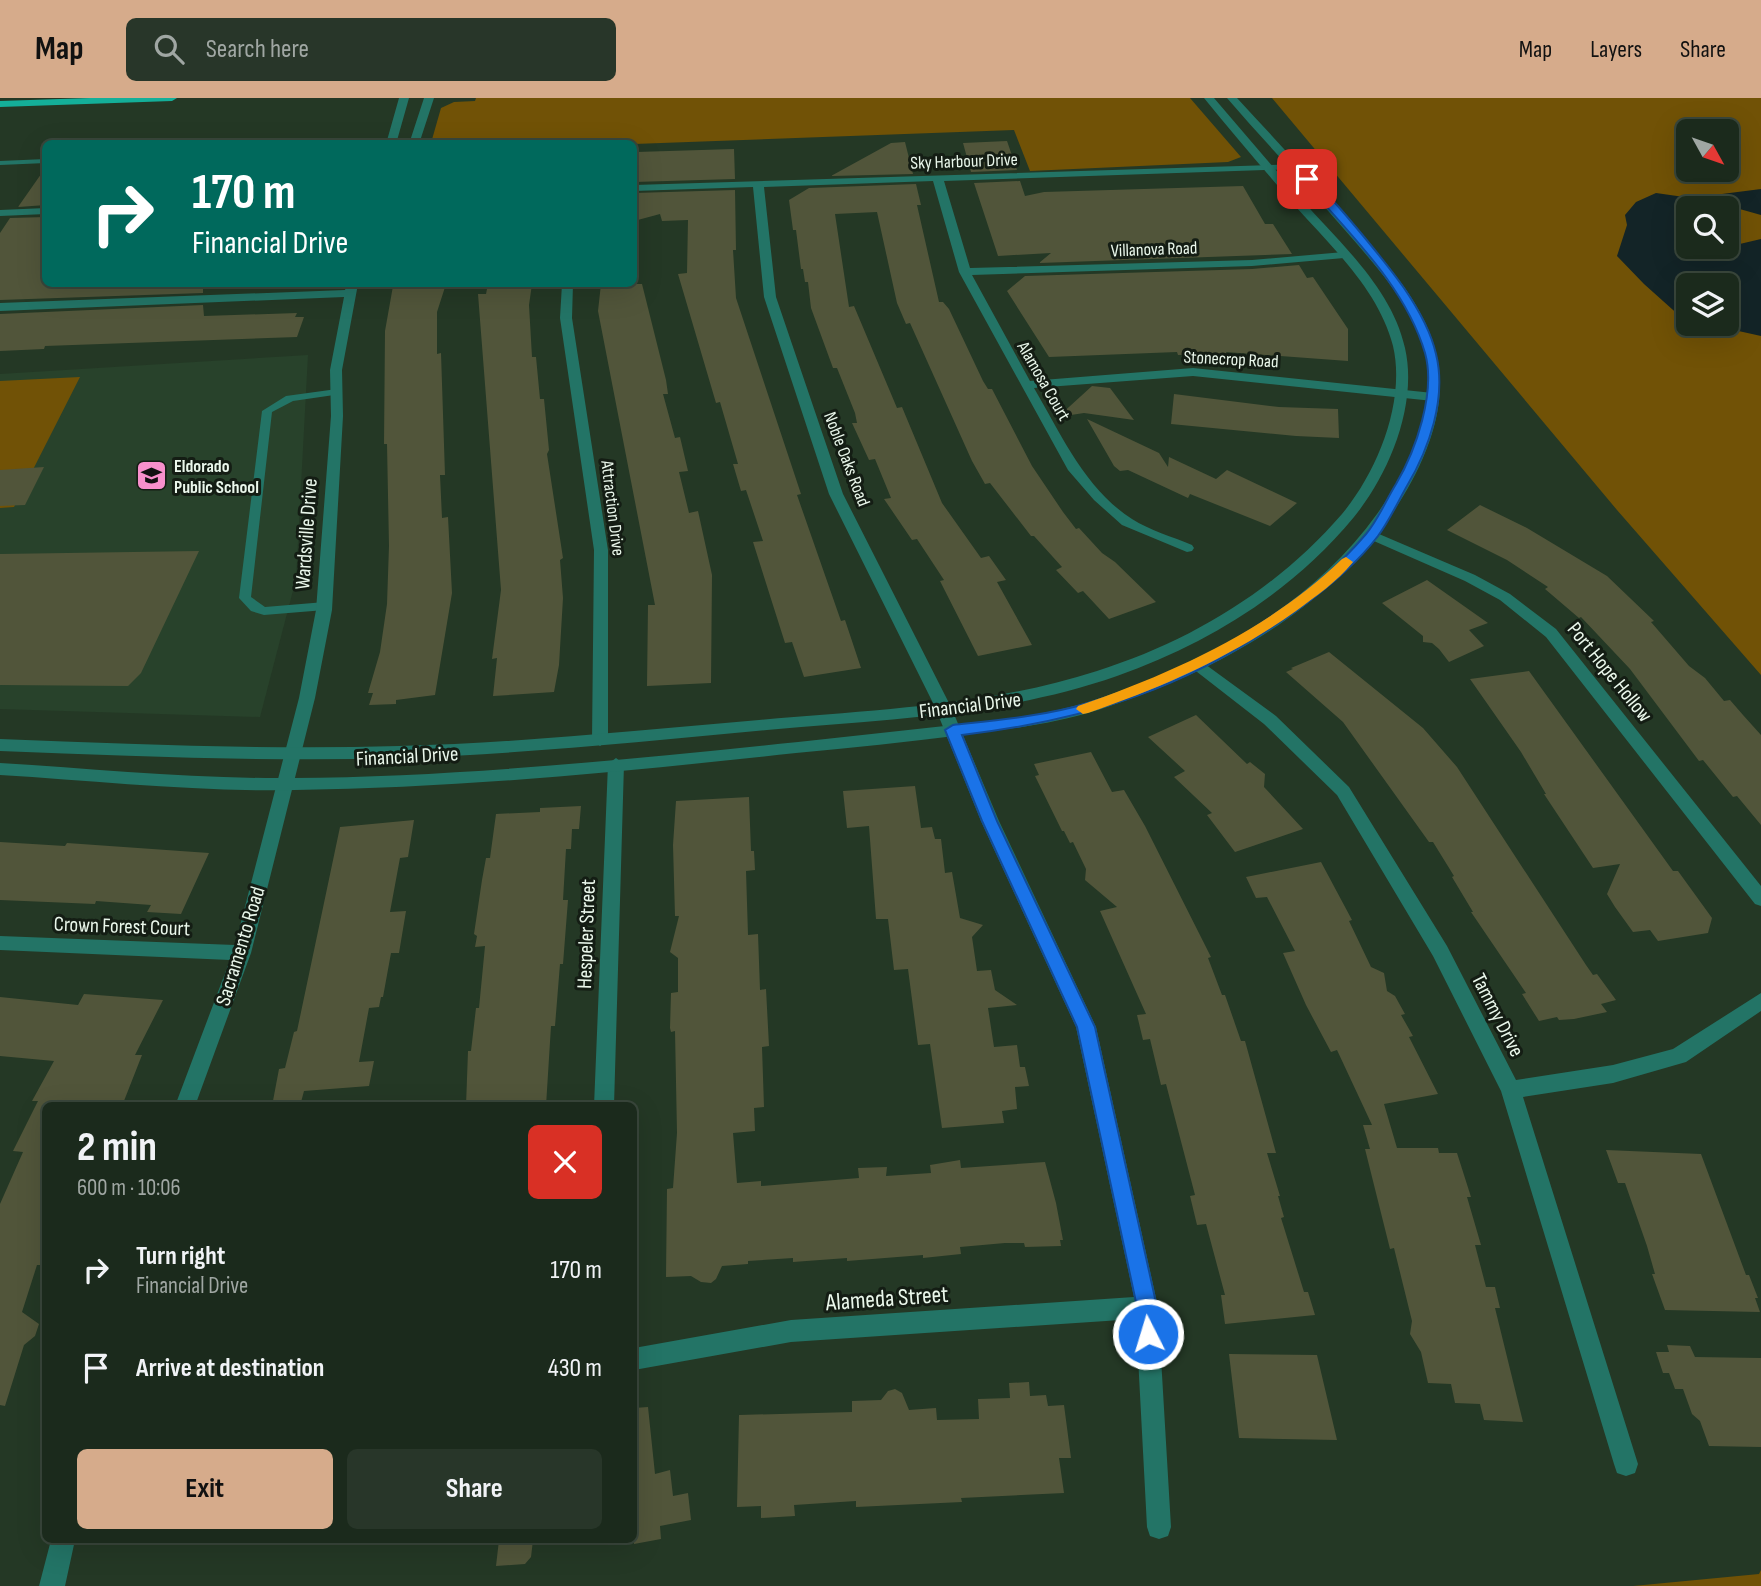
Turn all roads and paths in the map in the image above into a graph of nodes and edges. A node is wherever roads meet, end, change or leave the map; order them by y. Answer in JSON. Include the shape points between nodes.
{"nodes":[{"id":1,"x":172,"y":98,"type":"edge"},
{"id":2,"x":404,"y":98,"type":"edge"},
{"id":3,"x":429,"y":98,"type":"edge"},
{"id":4,"x":1209,"y":98,"type":"edge"},
{"id":5,"x":1232,"y":98,"type":"edge"},
{"id":6,"x":0,"y":104,"type":"edge"},
{"id":7,"x":392,"y":140,"type":"edge"},
{"id":8,"x":415,"y":140,"type":"edge"},
{"id":9,"x":42,"y":161,"type":"edge"},
{"id":10,"x":0,"y":163,"type":"edge"},
{"id":11,"x":1296,"y":166,"type":"junction"},
{"id":12,"x":1267,"y":167,"type":"junction"},
{"id":13,"x":938,"y":179,"type":"junction"},
{"id":14,"x":758,"y":184,"type":"junction"},
{"id":15,"x":637,"y":188,"type":"edge"},
{"id":16,"x":42,"y":211,"type":"edge"},
{"id":17,"x":0,"y":213,"type":"edge"},
{"id":18,"x":1344,"y":255,"type":"junction"},
{"id":19,"x":965,"y":272,"type":"junction"},
{"id":20,"x":567,"y":287,"type":"edge"},
{"id":21,"x":350,"y":288,"type":"edge"},
{"id":22,"x":0,"y":307,"type":"edge"},
{"id":23,"x":1026,"y":385,"type":"junction"},
{"id":24,"x":337,"y":392,"type":"junction"},
{"id":25,"x":1400,"y":393,"type":"junction"},
{"id":26,"x":1433,"y":397,"type":"junction"},
{"id":27,"x":1372,"y":535,"type":"junction"},
{"id":28,"x":1187,"y":548,"type":"dead end"},
{"id":29,"x":325,"y":606,"type":"junction"},
{"id":30,"x":1198,"y":664,"type":"junction"},
{"id":31,"x":943,"y":707,"type":"junction"},
{"id":32,"x":953,"y":730,"type":"junction"},
{"id":33,"x":600,"y":740,"type":"junction"},
{"id":34,"x":0,"y":745,"type":"edge"},
{"id":35,"x":293,"y":753,"type":"junction"},
{"id":36,"x":616,"y":764,"type":"junction"},
{"id":37,"x":0,"y":769,"type":"edge"},
{"id":38,"x":285,"y":784,"type":"junction"},
{"id":39,"x":1761,"y":899,"type":"edge"},
{"id":40,"x":0,"y":943,"type":"edge"},
{"id":41,"x":242,"y":953,"type":"junction"},
{"id":42,"x":1761,"y":1001,"type":"edge"},
{"id":43,"x":1511,"y":1090,"type":"junction"},
{"id":44,"x":186,"y":1102,"type":"edge"},
{"id":45,"x":604,"y":1102,"type":"edge"},
{"id":46,"x":1147,"y":1307,"type":"junction"},
{"id":47,"x":637,"y":1358,"type":"edge"},
{"id":48,"x":1626,"y":1464,"type":"dead end"},
{"id":49,"x":1159,"y":1527,"type":"dead end"},
{"id":50,"x":62,"y":1543,"type":"edge"},
{"id":51,"x":52,"y":1586,"type":"edge"}],
"edges":[{"from":1,"to":6,"type":"main road"},
{"from":2,"to":7,"type":"street"},
{"from":3,"to":8,"type":"street"},
{"from":4,"to":12,"type":"street","name":"Financial Drive"},
{"from":5,"to":11,"type":"street","name":"Financial Drive"},
{"from":9,"to":10,"type":"lane"},
{"from":11,"to":12,"type":"street","name":"Sky Harbour Drive"},
{"from":11,"to":26,"type":"street","name":"Financial Drive","via":[[1409,304],[1431,354]]},
{"from":12,"to":13,"type":"street","name":"Sky Harbour Drive"},
{"from":12,"to":18,"type":"street","name":"Financial Drive"},
{"from":13,"to":14,"type":"street","name":"Sky Harbour Drive"},
{"from":13,"to":19,"type":"street","name":"Alamosa Court"},
{"from":14,"to":15,"type":"street","name":"Sky Harbour Drive"},
{"from":14,"to":31,"type":"street","name":"Noble Oaks Road","via":[[770,298],[836,494]]},
{"from":16,"to":17,"type":"street"},
{"from":18,"to":19,"type":"street","name":"Villanova Road","via":[[1252,263]]},
{"from":18,"to":25,"type":"street","name":"Financial Drive","via":[[1389,316],[1400,349]]},
{"from":19,"to":23,"type":"street","name":"Alamosa Court"},
{"from":20,"to":33,"type":"street","name":"Attraction Drive","via":[[566,318],[601,551]]},
{"from":21,"to":22,"type":"street"},
{"from":21,"to":24,"type":"street","name":"Wardsville Drive"},
{"from":23,"to":25,"type":"street","name":"Stonecrop Road","via":[[1193,372]]},
{"from":23,"to":28,"type":"street","name":"Alamosa Court","via":[[1074,470],[1099,498],[1127,522]]},
{"from":24,"to":29,"type":"street","name":"Wardsville Drive"},
{"from":24,"to":29,"type":"lane","via":[[290,398],[267,411],[244,598],[264,611]]},
{"from":25,"to":26,"type":"street","name":"Stonecrop Road"},
{"from":25,"to":31,"type":"street","name":"Financial Drive","via":[[1389,452],[1366,492],[1332,537],[1269,593],[1146,659],[1065,687]]},
{"from":26,"to":27,"type":"street","name":"Financial Drive","via":[[1418,458]]},
{"from":27,"to":30,"type":"street","name":"Financial Drive","via":[[1322,585],[1262,628]]},
{"from":27,"to":39,"type":"street","name":"Port Hope Hollow","via":[[1505,597],[1551,633]]},
{"from":29,"to":35,"type":"street","name":"Wardsville Drive"},
{"from":30,"to":32,"type":"street","name":"Financial Drive","via":[[1089,708]]},
{"from":30,"to":43,"type":"street","name":"Tammy Drive","via":[[1270,720],[1343,791],[1440,951]]},
{"from":31,"to":32,"type":"street","name":"Noble Oaks Road"},
{"from":31,"to":33,"type":"street","name":"Financial Drive"},
{"from":32,"to":36,"type":"street","name":"Financial Drive"},
{"from":32,"to":46,"type":"street","name":"Noble Oaks Road","via":[[1086,1027]]},
{"from":33,"to":35,"type":"street","name":"Financial Drive"},
{"from":34,"to":35,"type":"street","name":"Financial Drive"},
{"from":35,"to":38,"type":"street","name":"Wardsville Drive"},
{"from":36,"to":38,"type":"street","name":"Financial Drive"},
{"from":36,"to":45,"type":"street","name":"Hespeler Street"},
{"from":37,"to":38,"type":"street","name":"Financial Drive"},
{"from":38,"to":41,"type":"street","name":"Sacramento Road"},
{"from":40,"to":41,"type":"street","name":"Crown Forest Court"},
{"from":41,"to":44,"type":"street","name":"Sacramento Road"},
{"from":42,"to":43,"type":"street","via":[[1679,1055],[1612,1073]]},
{"from":43,"to":48,"type":"street","name":"Tammy Drive"},
{"from":46,"to":47,"type":"street","name":"Alameda Street","via":[[791,1331]]},
{"from":46,"to":49,"type":"street","name":"Noble Oaks Road"},
{"from":50,"to":51,"type":"street"}]}
